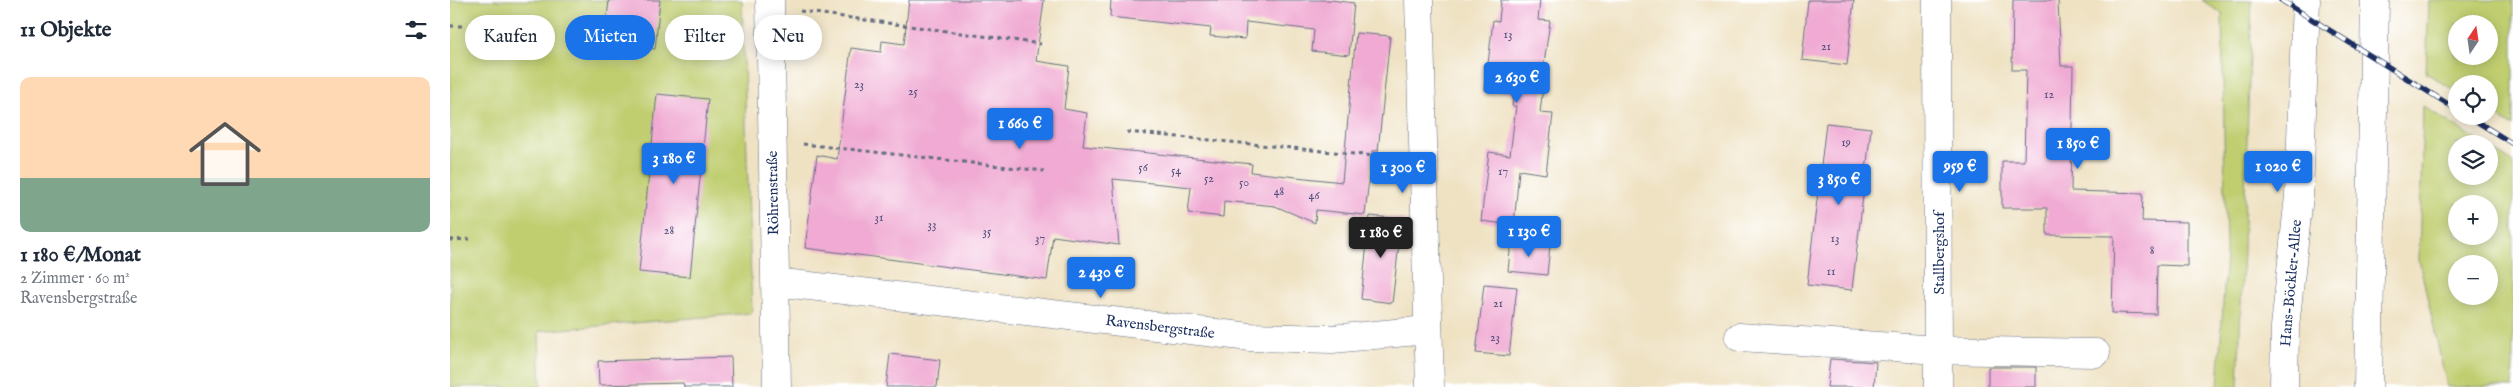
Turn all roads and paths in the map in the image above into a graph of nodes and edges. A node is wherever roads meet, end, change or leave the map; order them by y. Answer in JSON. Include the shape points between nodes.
{"nodes":[{"id":1,"x":1419,"y":0,"type":"edge"},
{"id":2,"x":1937,"y":0,"type":"edge"},
{"id":3,"x":2306,"y":0,"type":"edge"},
{"id":4,"x":2375,"y":0,"type":"edge"},
{"id":5,"x":770,"y":4,"type":"edge"},
{"id":6,"x":450,"y":26,"type":"edge"},
{"id":7,"x":464,"y":26,"type":"dead end"},
{"id":8,"x":1041,"y":44,"type":"dead end"},
{"id":9,"x":1127,"y":132,"type":"dead end"},
{"id":10,"x":772,"y":141,"type":"junction"},
{"id":11,"x":1423,"y":161,"type":"junction"},
{"id":12,"x":1044,"y":171,"type":"dead end"},
{"id":13,"x":470,"y":239,"type":"dead end"},
{"id":14,"x":450,"y":240,"type":"edge"},
{"id":15,"x":775,"y":282,"type":"junction"},
{"id":16,"x":1427,"y":330,"type":"junction"},
{"id":17,"x":1738,"y":337,"type":"dead end"},
{"id":18,"x":1939,"y":350,"type":"junction"},
{"id":19,"x":2096,"y":353,"type":"dead end"},
{"id":20,"x":777,"y":387,"type":"edge"},
{"id":21,"x":1430,"y":387,"type":"edge"},
{"id":22,"x":1938,"y":387,"type":"edge"},
{"id":23,"x":2284,"y":387,"type":"edge"},
{"id":24,"x":2368,"y":387,"type":"edge"}],
"edges":[{"from":1,"to":11,"type":"street"},
{"from":2,"to":18,"type":"street","name":"Stallbergshof"},
{"from":3,"to":23,"type":"street","name":"Hans-Böckler-Allee","via":[[2299,196],[2285,326]]},
{"from":4,"to":24,"type":"street"},
{"from":5,"to":8,"type":"path"},
{"from":5,"to":10,"type":"street","name":"Röhrenstraße"},
{"from":6,"to":7,"type":"path"},
{"from":9,"to":11,"type":"path"},
{"from":10,"to":12,"type":"path"},
{"from":10,"to":15,"type":"street","name":"Röhrenstraße"},
{"from":11,"to":16,"type":"street"},
{"from":13,"to":14,"type":"path"},
{"from":15,"to":16,"type":"street","name":"Ravensbergstraße","via":[[1250,337],[1332,339]]},
{"from":15,"to":20,"type":"street","name":"Röhrenstraße"},
{"from":16,"to":21,"type":"street"},
{"from":17,"to":18,"type":"street"},
{"from":18,"to":19,"type":"street"},
{"from":18,"to":22,"type":"street","name":"Stallbergshof"}]}
